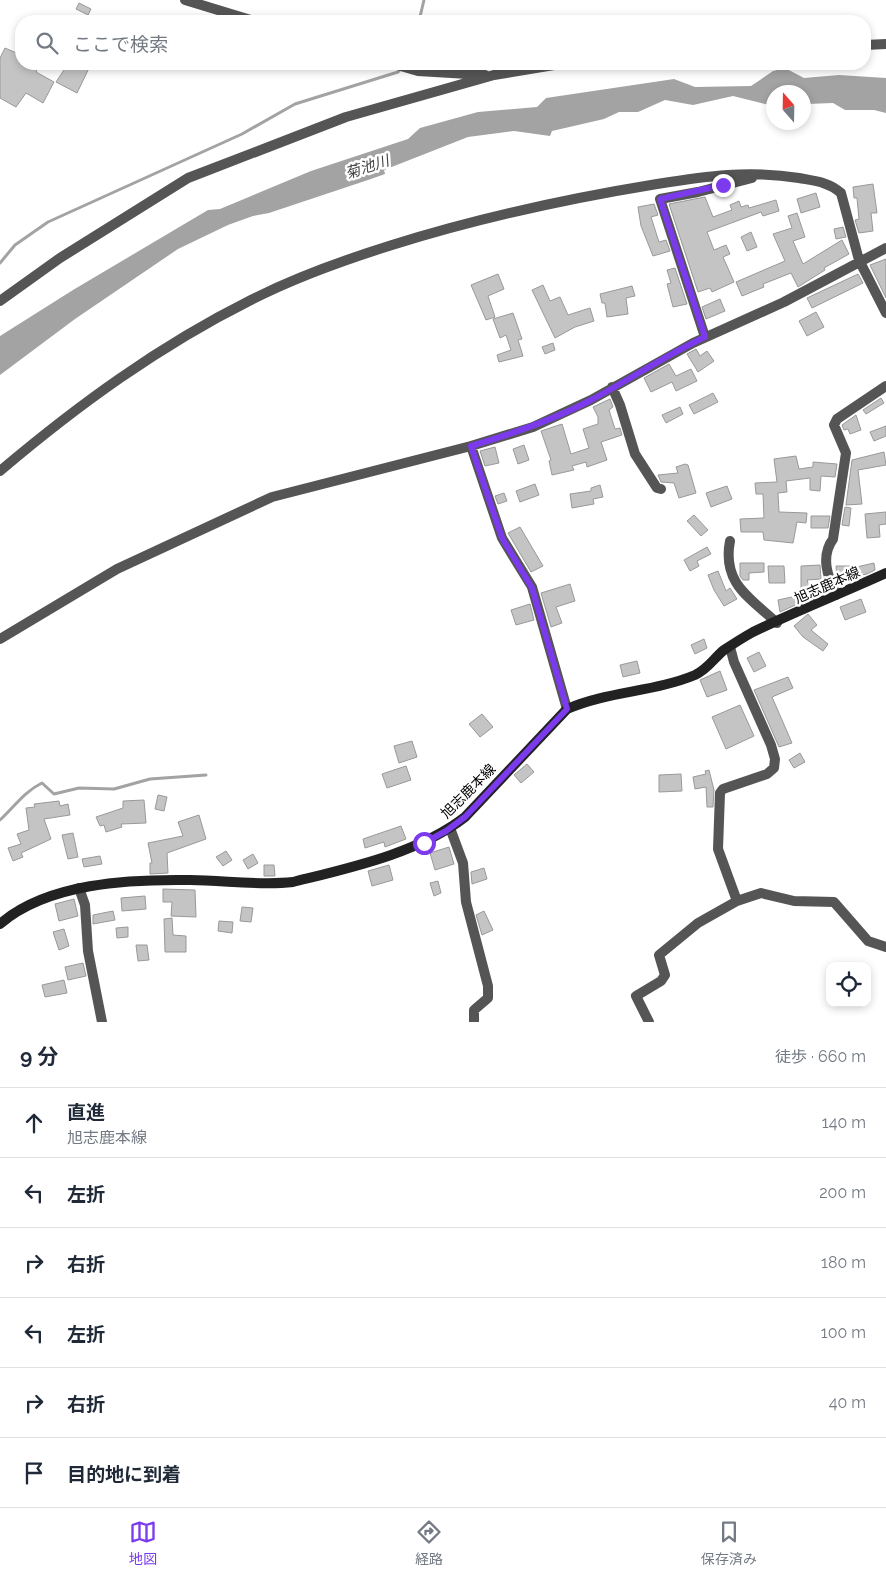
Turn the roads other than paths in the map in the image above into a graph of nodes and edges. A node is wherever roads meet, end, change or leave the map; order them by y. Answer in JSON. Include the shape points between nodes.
{"nodes":[{"id":1,"x":185,"y":0,"type":"edge"},
{"id":2,"x":234,"y":15,"type":"edge"},
{"id":3,"x":886,"y":44,"type":"edge"},
{"id":4,"x":871,"y":45,"type":"edge"},
{"id":5,"x":415,"y":70,"type":"edge"},
{"id":6,"x":524,"y":70,"type":"edge"},
{"id":7,"x":494,"y":75,"type":"junction"},
{"id":8,"x":770,"y":173,"type":"junction"},
{"id":9,"x":886,"y":248,"type":"edge"},
{"id":10,"x":860,"y":263,"type":"junction"},
{"id":11,"x":0,"y":301,"type":"edge"},
{"id":12,"x":886,"y":313,"type":"edge"},
{"id":13,"x":705,"y":337,"type":"junction"},
{"id":14,"x":886,"y":386,"type":"edge"},
{"id":15,"x":612,"y":387,"type":"junction"},
{"id":16,"x":471,"y":446,"type":"junction"},
{"id":17,"x":0,"y":471,"type":"edge"},
{"id":18,"x":662,"y":489,"type":"dead end"},
{"id":19,"x":730,"y":541,"type":"dead end"},
{"id":20,"x":886,"y":573,"type":"edge"},
{"id":21,"x":836,"y":596,"type":"junction"},
{"id":22,"x":776,"y":623,"type":"junction"},
{"id":23,"x":0,"y":639,"type":"edge"},
{"id":24,"x":730,"y":647,"type":"junction"},
{"id":25,"x":567,"y":709,"type":"junction"},
{"id":26,"x":450,"y":828,"type":"junction"},
{"id":27,"x":79,"y":888,"type":"junction"},
{"id":28,"x":737,"y":901,"type":"junction"},
{"id":29,"x":0,"y":924,"type":"edge"},
{"id":30,"x":886,"y":947,"type":"edge"},
{"id":31,"x":102,"y":1022,"type":"edge"},
{"id":32,"x":474,"y":1022,"type":"edge"},
{"id":33,"x":649,"y":1022,"type":"edge"}],
"edges":[{"from":1,"to":2,"type":"street"},
{"from":3,"to":4,"type":"street"},
{"from":5,"to":7,"type":"street"},
{"from":6,"to":7,"type":"street"},
{"from":7,"to":11,"type":"street","via":[[346,117],[188,178],[60,258]]},
{"from":8,"to":10,"type":"street","via":[[822,182],[841,193]]},
{"from":8,"to":13,"type":"street","via":[[660,199]]},
{"from":8,"to":17,"type":"street","via":[[681,180],[525,207],[319,269],[251,299],[172,342],[131,368]]},
{"from":9,"to":10,"type":"street"},
{"from":10,"to":12,"type":"street"},
{"from":10,"to":13,"type":"street"},
{"from":13,"to":15,"type":"street"},
{"from":14,"to":21,"type":"street","via":[[837,419],[834,425],[846,453],[833,539],[828,546],[826,560],[827,575]]},
{"from":15,"to":16,"type":"street","via":[[533,427]]},
{"from":15,"to":18,"type":"street","via":[[635,454],[656,488]]},
{"from":16,"to":23,"type":"street","via":[[272,497],[117,569]]},
{"from":16,"to":25,"type":"street","via":[[502,538],[532,588]]},
{"from":19,"to":22,"type":"street","via":[[728,566],[734,582]]},
{"from":20,"to":21,"type":"main road","name":"旭志鹿本線"},
{"from":21,"to":22,"type":"main road","name":"旭志鹿本線"},
{"from":22,"to":24,"type":"main road","name":"旭志鹿本線","via":[[753,632]]},
{"from":24,"to":25,"type":"main road","name":"旭志鹿本線","via":[[697,674],[674,682],[610,694]]},
{"from":24,"to":28,"type":"street","via":[[775,759],[774,768],[767,774],[723,789],[720,793],[718,849]]},
{"from":25,"to":26,"type":"main road","name":"旭志鹿本線","via":[[465,817]]},
{"from":26,"to":27,"type":"main road","name":"旭志鹿本線","via":[[424,843],[293,882],[273,885],[190,880]]},
{"from":26,"to":32,"type":"street","via":[[463,863],[466,902],[488,986],[488,998],[474,1010]]},
{"from":27,"to":29,"type":"main road","name":"旭志鹿本線","via":[[32,902]]},
{"from":27,"to":31,"type":"street","via":[[85,905],[88,952]]},
{"from":28,"to":30,"type":"street","via":[[761,893],[794,901],[834,902],[868,941]]},
{"from":28,"to":33,"type":"street","via":[[698,923],[658,955],[665,975],[661,981],[636,996]]}]}
